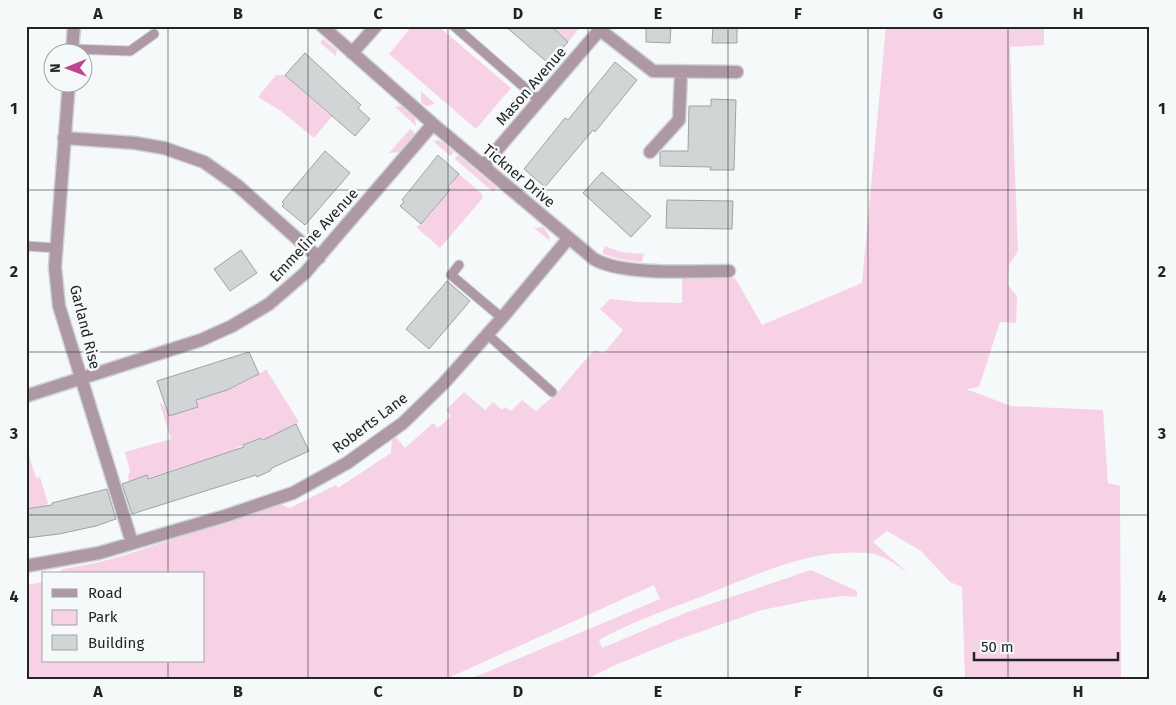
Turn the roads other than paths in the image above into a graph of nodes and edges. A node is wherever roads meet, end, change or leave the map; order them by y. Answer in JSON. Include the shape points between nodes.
{"nodes":[{"id":1,"x":74,"y":26,"type":"edge"},
{"id":2,"x":322,"y":26,"type":"edge"},
{"id":3,"x":376,"y":26,"type":"edge"},
{"id":4,"x":454,"y":26,"type":"edge"},
{"id":5,"x":601,"y":28,"type":"edge"},
{"id":6,"x":154,"y":34,"type":"dead end"},
{"id":7,"x":73,"y":42,"type":"edge"},
{"id":8,"x":92,"y":51,"type":"edge"},
{"id":9,"x":352,"y":53,"type":"junction"},
{"id":10,"x":681,"y":72,"type":"junction"},
{"id":11,"x":736,"y":72,"type":"dead end"},
{"id":12,"x":68,"y":92,"type":"edge"},
{"id":13,"x":540,"y":100,"type":"junction"},
{"id":14,"x":433,"y":124,"type":"junction"},
{"id":15,"x":64,"y":138,"type":"junction"},
{"id":16,"x":650,"y":152,"type":"dead end"},
{"id":17,"x":483,"y":166,"type":"junction"},
{"id":18,"x":568,"y":239,"type":"junction"},
{"id":19,"x":26,"y":246,"type":"edge"},
{"id":20,"x":56,"y":248,"type":"junction"},
{"id":21,"x":319,"y":258,"type":"junction"},
{"id":22,"x":459,"y":265,"type":"dead end"},
{"id":23,"x":730,"y":271,"type":"dead end"},
{"id":24,"x":502,"y":318,"type":"junction"},
{"id":25,"x":488,"y":334,"type":"junction"},
{"id":26,"x":81,"y":379,"type":"junction"},
{"id":27,"x":552,"y":392,"type":"dead end"},
{"id":28,"x":26,"y":396,"type":"edge"},
{"id":29,"x":132,"y":543,"type":"junction"},
{"id":30,"x":26,"y":566,"type":"edge"}],
"edges":[{"from":1,"to":7,"type":"street"},
{"from":2,"to":9,"type":"street","name":"Tickner Drive"},
{"from":3,"to":9,"type":"street"},
{"from":4,"to":13,"type":"lane"},
{"from":5,"to":10,"type":"street","via":[[650,70]]},
{"from":5,"to":13,"type":"street","name":"Mason Avenue"},
{"from":6,"to":8,"type":"lane","via":[[130,51]]},
{"from":9,"to":14,"type":"street","name":"Tickner Drive"},
{"from":10,"to":11,"type":"street"},
{"from":10,"to":16,"type":"street","via":[[679,120]]},
{"from":12,"to":15,"type":"street","name":"Garland Rise"},
{"from":13,"to":17,"type":"street","name":"Mason Avenue"},
{"from":14,"to":17,"type":"street","name":"Tickner Drive"},
{"from":14,"to":21,"type":"street","name":"Emmeline Avenue"},
{"from":15,"to":20,"type":"street","name":"Garland Rise"},
{"from":15,"to":21,"type":"street","via":[[158,146],[204,162],[238,186]]},
{"from":17,"to":18,"type":"street","name":"Tickner Drive"},
{"from":18,"to":23,"type":"street","name":"Tickner Drive","via":[[598,261],[621,268]]},
{"from":18,"to":24,"type":"street","name":"Roberts Lane"},
{"from":19,"to":20,"type":"lane"},
{"from":20,"to":26,"type":"street","name":"Garland Rise","via":[[54,267],[59,306]]},
{"from":21,"to":26,"type":"street","name":"Emmeline Avenue","via":[[282,294],[232,326],[201,340]]},
{"from":22,"to":24,"type":"lane","via":[[451,275]]},
{"from":24,"to":25,"type":"street","name":"Roberts Lane"},
{"from":25,"to":27,"type":"lane"},
{"from":25,"to":29,"type":"street","name":"Roberts Lane","via":[[403,423],[347,463],[293,493]]},
{"from":26,"to":28,"type":"street","name":"Emmeline Avenue"},
{"from":26,"to":29,"type":"street","name":"Garland Rise"},
{"from":29,"to":30,"type":"street","name":"Roberts Lane","via":[[99,553]]}]}
